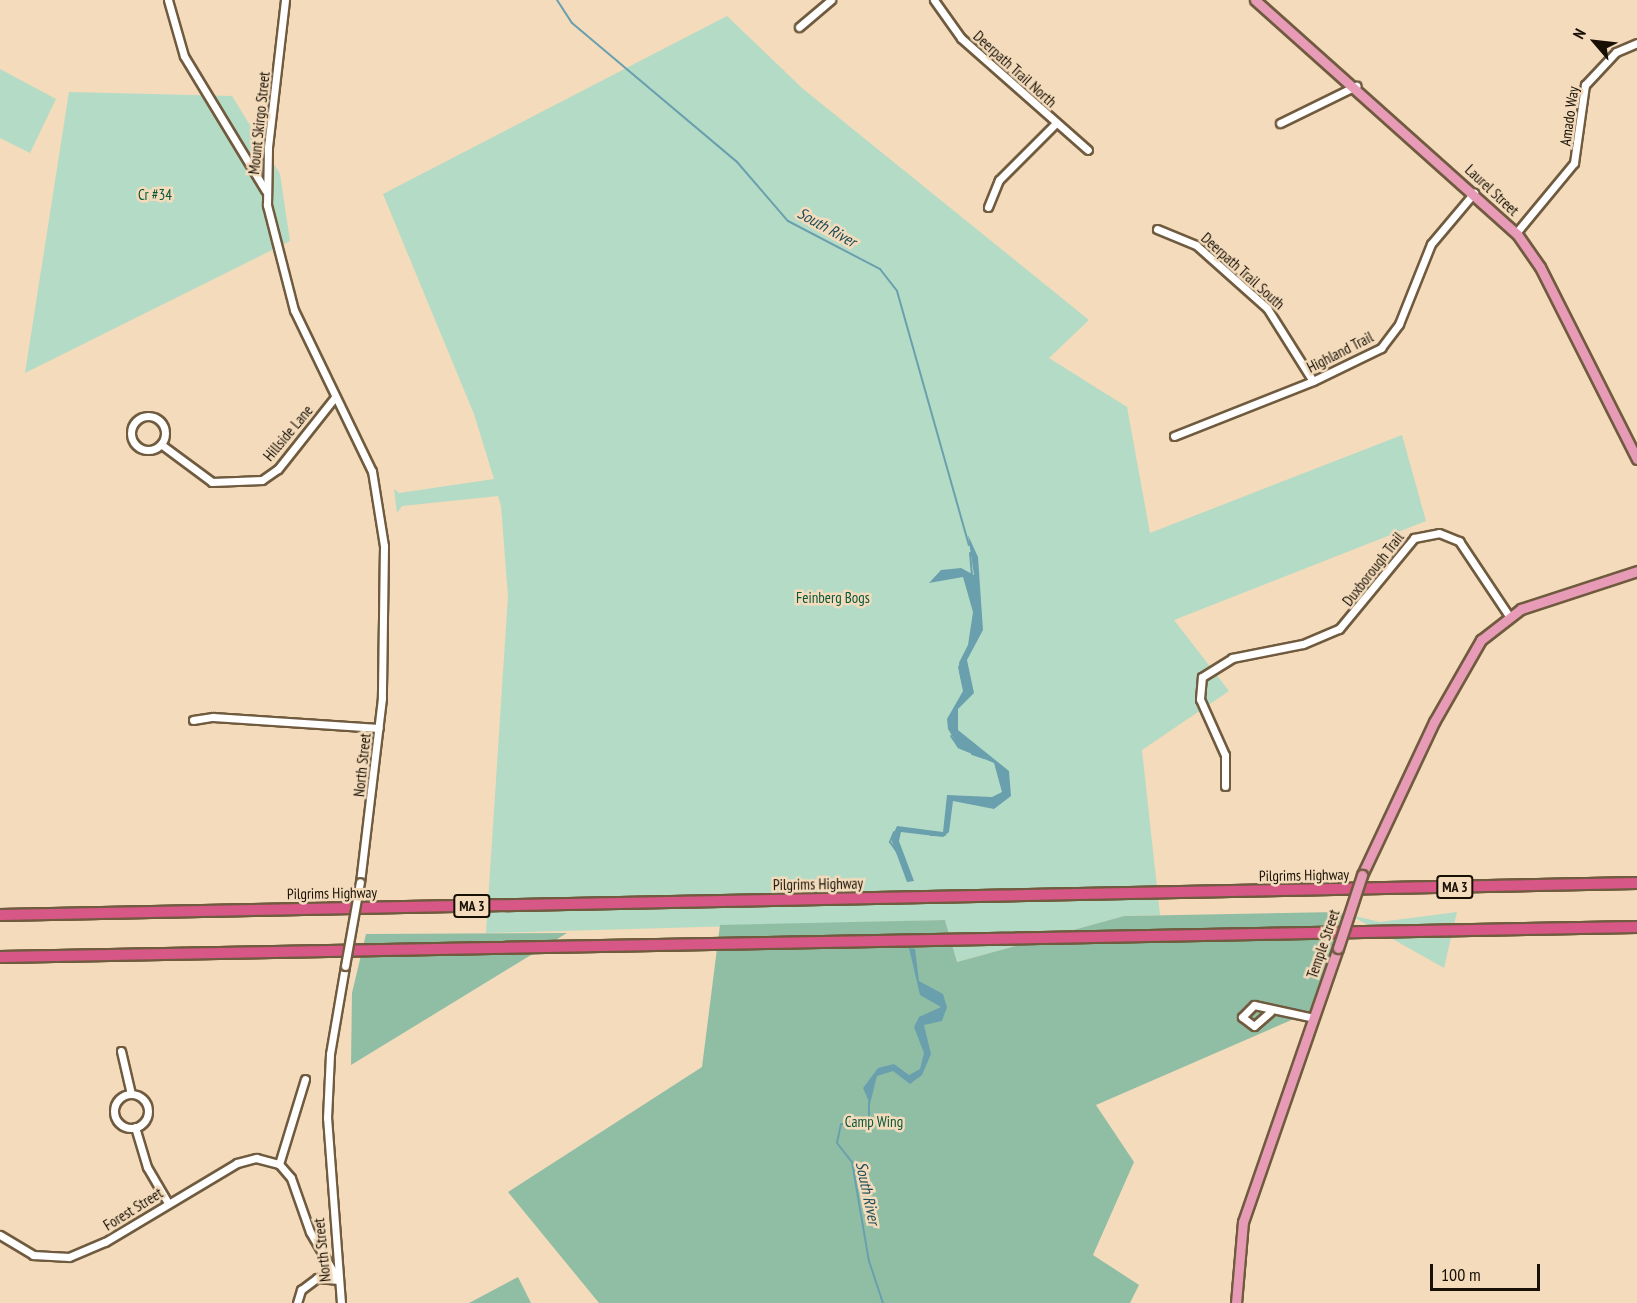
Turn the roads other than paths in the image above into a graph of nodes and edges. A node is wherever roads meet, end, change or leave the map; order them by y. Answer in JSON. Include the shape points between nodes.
{"nodes":[{"id":1,"x":168,"y":0,"type":"edge"},
{"id":2,"x":285,"y":0,"type":"edge"},
{"id":3,"x":831,"y":0,"type":"edge"},
{"id":4,"x":934,"y":0,"type":"edge"},
{"id":5,"x":1255,"y":0,"type":"edge"},
{"id":6,"x":800,"y":27,"type":"dead end"},
{"id":7,"x":1637,"y":43,"type":"edge"},
{"id":8,"x":1356,"y":86,"type":"junction"},
{"id":9,"x":1056,"y":123,"type":"junction"},
{"id":10,"x":1280,"y":123,"type":"dead end"},
{"id":11,"x":1088,"y":150,"type":"dead end"},
{"id":12,"x":266,"y":192,"type":"junction"},
{"id":13,"x":1474,"y":193,"type":"junction"},
{"id":14,"x":988,"y":207,"type":"dead end"},
{"id":15,"x":1158,"y":228,"type":"dead end"},
{"id":16,"x":1516,"y":233,"type":"junction"},
{"id":17,"x":277,"y":248,"type":"joint"},
{"id":18,"x":1313,"y":381,"type":"junction"},
{"id":19,"x":335,"y":398,"type":"junction"},
{"id":20,"x":1174,"y":436,"type":"dead end"},
{"id":21,"x":162,"y":445,"type":"junction"},
{"id":22,"x":1637,"y":459,"type":"edge"},
{"id":23,"x":1637,"y":571,"type":"edge"},
{"id":24,"x":1509,"y":616,"type":"junction"},
{"id":25,"x":194,"y":720,"type":"dead end"},
{"id":26,"x":379,"y":728,"type":"junction"},
{"id":27,"x":1225,"y":786,"type":"dead end"},
{"id":28,"x":1637,"y":883,"type":"edge"},
{"id":29,"x":0,"y":915,"type":"edge"},
{"id":30,"x":1637,"y":927,"type":"edge"},
{"id":31,"x":0,"y":957,"type":"edge"},
{"id":32,"x":1270,"y":1012,"type":"dead end"},
{"id":33,"x":1314,"y":1018,"type":"junction"},
{"id":34,"x":121,"y":1051,"type":"dead end"},
{"id":35,"x":305,"y":1079,"type":"dead end"},
{"id":36,"x":131,"y":1094,"type":"junction"},
{"id":37,"x":135,"y":1127,"type":"junction"},
{"id":38,"x":279,"y":1164,"type":"junction"},
{"id":39,"x":168,"y":1203,"type":"junction"},
{"id":40,"x":0,"y":1235,"type":"edge"},
{"id":41,"x":339,"y":1280,"type":"junction"},
{"id":42,"x":297,"y":1303,"type":"edge"},
{"id":43,"x":341,"y":1303,"type":"edge"},
{"id":44,"x":1236,"y":1303,"type":"edge"}],
"edges":[{"from":1,"to":12,"type":"street","via":[[184,56]]},
{"from":2,"to":12,"type":"street","name":"Mount Skirgo Street"},
{"from":3,"to":6,"type":"street"},
{"from":4,"to":9,"type":"street","name":"Deerpath Trail North","via":[[961,38]]},
{"from":5,"to":8,"type":"main road","name":"Laurel Street"},
{"from":7,"to":16,"type":"street","name":"Amado Way","via":[[1616,52],[1585,85],[1574,163]]},
{"from":8,"to":10,"type":"street"},
{"from":8,"to":13,"type":"main road","name":"Laurel Street"},
{"from":9,"to":11,"type":"street","name":"Deerpath Trail North"},
{"from":9,"to":14,"type":"street","via":[[999,180]]},
{"from":12,"to":17,"type":"street","name":"Mount Skirgo Street"},
{"from":13,"to":16,"type":"main road","name":"Laurel Street"},
{"from":13,"to":18,"type":"street","name":"Highland Trail","via":[[1431,244],[1391,338],[1366,357]]},
{"from":15,"to":18,"type":"street","name":"Deerpath Trail South","via":[[1196,245],[1268,308]]},
{"from":16,"to":22,"type":"main road","name":"Laurel Street","via":[[1540,267]]},
{"from":17,"to":19,"type":"street","name":"North Street","via":[[294,310]]},
{"from":18,"to":20,"type":"street","name":"Highland Trail"},
{"from":19,"to":21,"type":"street","name":"Hillside Lane","via":[[279,469],[262,480],[212,482]]},
{"from":19,"to":26,"type":"street","name":"North Street","via":[[368,462],[379,506],[386,587]]},
{"from":21,"to":21,"type":"street","via":[[154,450],[137,447],[131,430],[135,422],[142,416],[160,420],[166,436]]},
{"from":23,"to":24,"type":"main road","name":"Temple Street","via":[[1569,590]]},
{"from":24,"to":27,"type":"street","name":"Duxborough Trail","via":[[1459,541],[1439,533],[1414,538],[1338,629],[1303,644],[1232,658],[1202,677],[1200,699],[1225,754]]},
{"from":24,"to":33,"type":"main road","name":"Temple Street","bridge":true,"via":[[1481,640],[1462,668],[1362,875]]},
{"from":25,"to":26,"type":"street","via":[[213,717]]},
{"from":26,"to":41,"type":"street","name":"North Street","bridge":true,"via":[[327,1096]]},
{"from":28,"to":29,"type":"highway","name":"Pilgrims Highway","number":"MA 3"},
{"from":30,"to":31,"type":"highway"},
{"from":32,"to":33,"type":"street"},
{"from":33,"to":44,"type":"main road","name":"Temple Street","via":[[1243,1222]]},
{"from":34,"to":36,"type":"street"},
{"from":35,"to":38,"type":"street"},
{"from":36,"to":37,"type":"street","via":[[147,1106],[144,1121]]},
{"from":36,"to":37,"type":"street","via":[[120,1097],[114,1113],[124,1127]]},
{"from":37,"to":39,"type":"street","via":[[147,1167]]},
{"from":38,"to":39,"type":"street","name":"Forest Street","via":[[262,1158],[243,1161]]},
{"from":38,"to":41,"type":"street"},
{"from":39,"to":40,"type":"street","name":"Forest Street","via":[[69,1257],[33,1255]]},
{"from":41,"to":42,"type":"street","via":[[317,1278],[302,1290]]},
{"from":41,"to":43,"type":"street","name":"North Street"}]}
